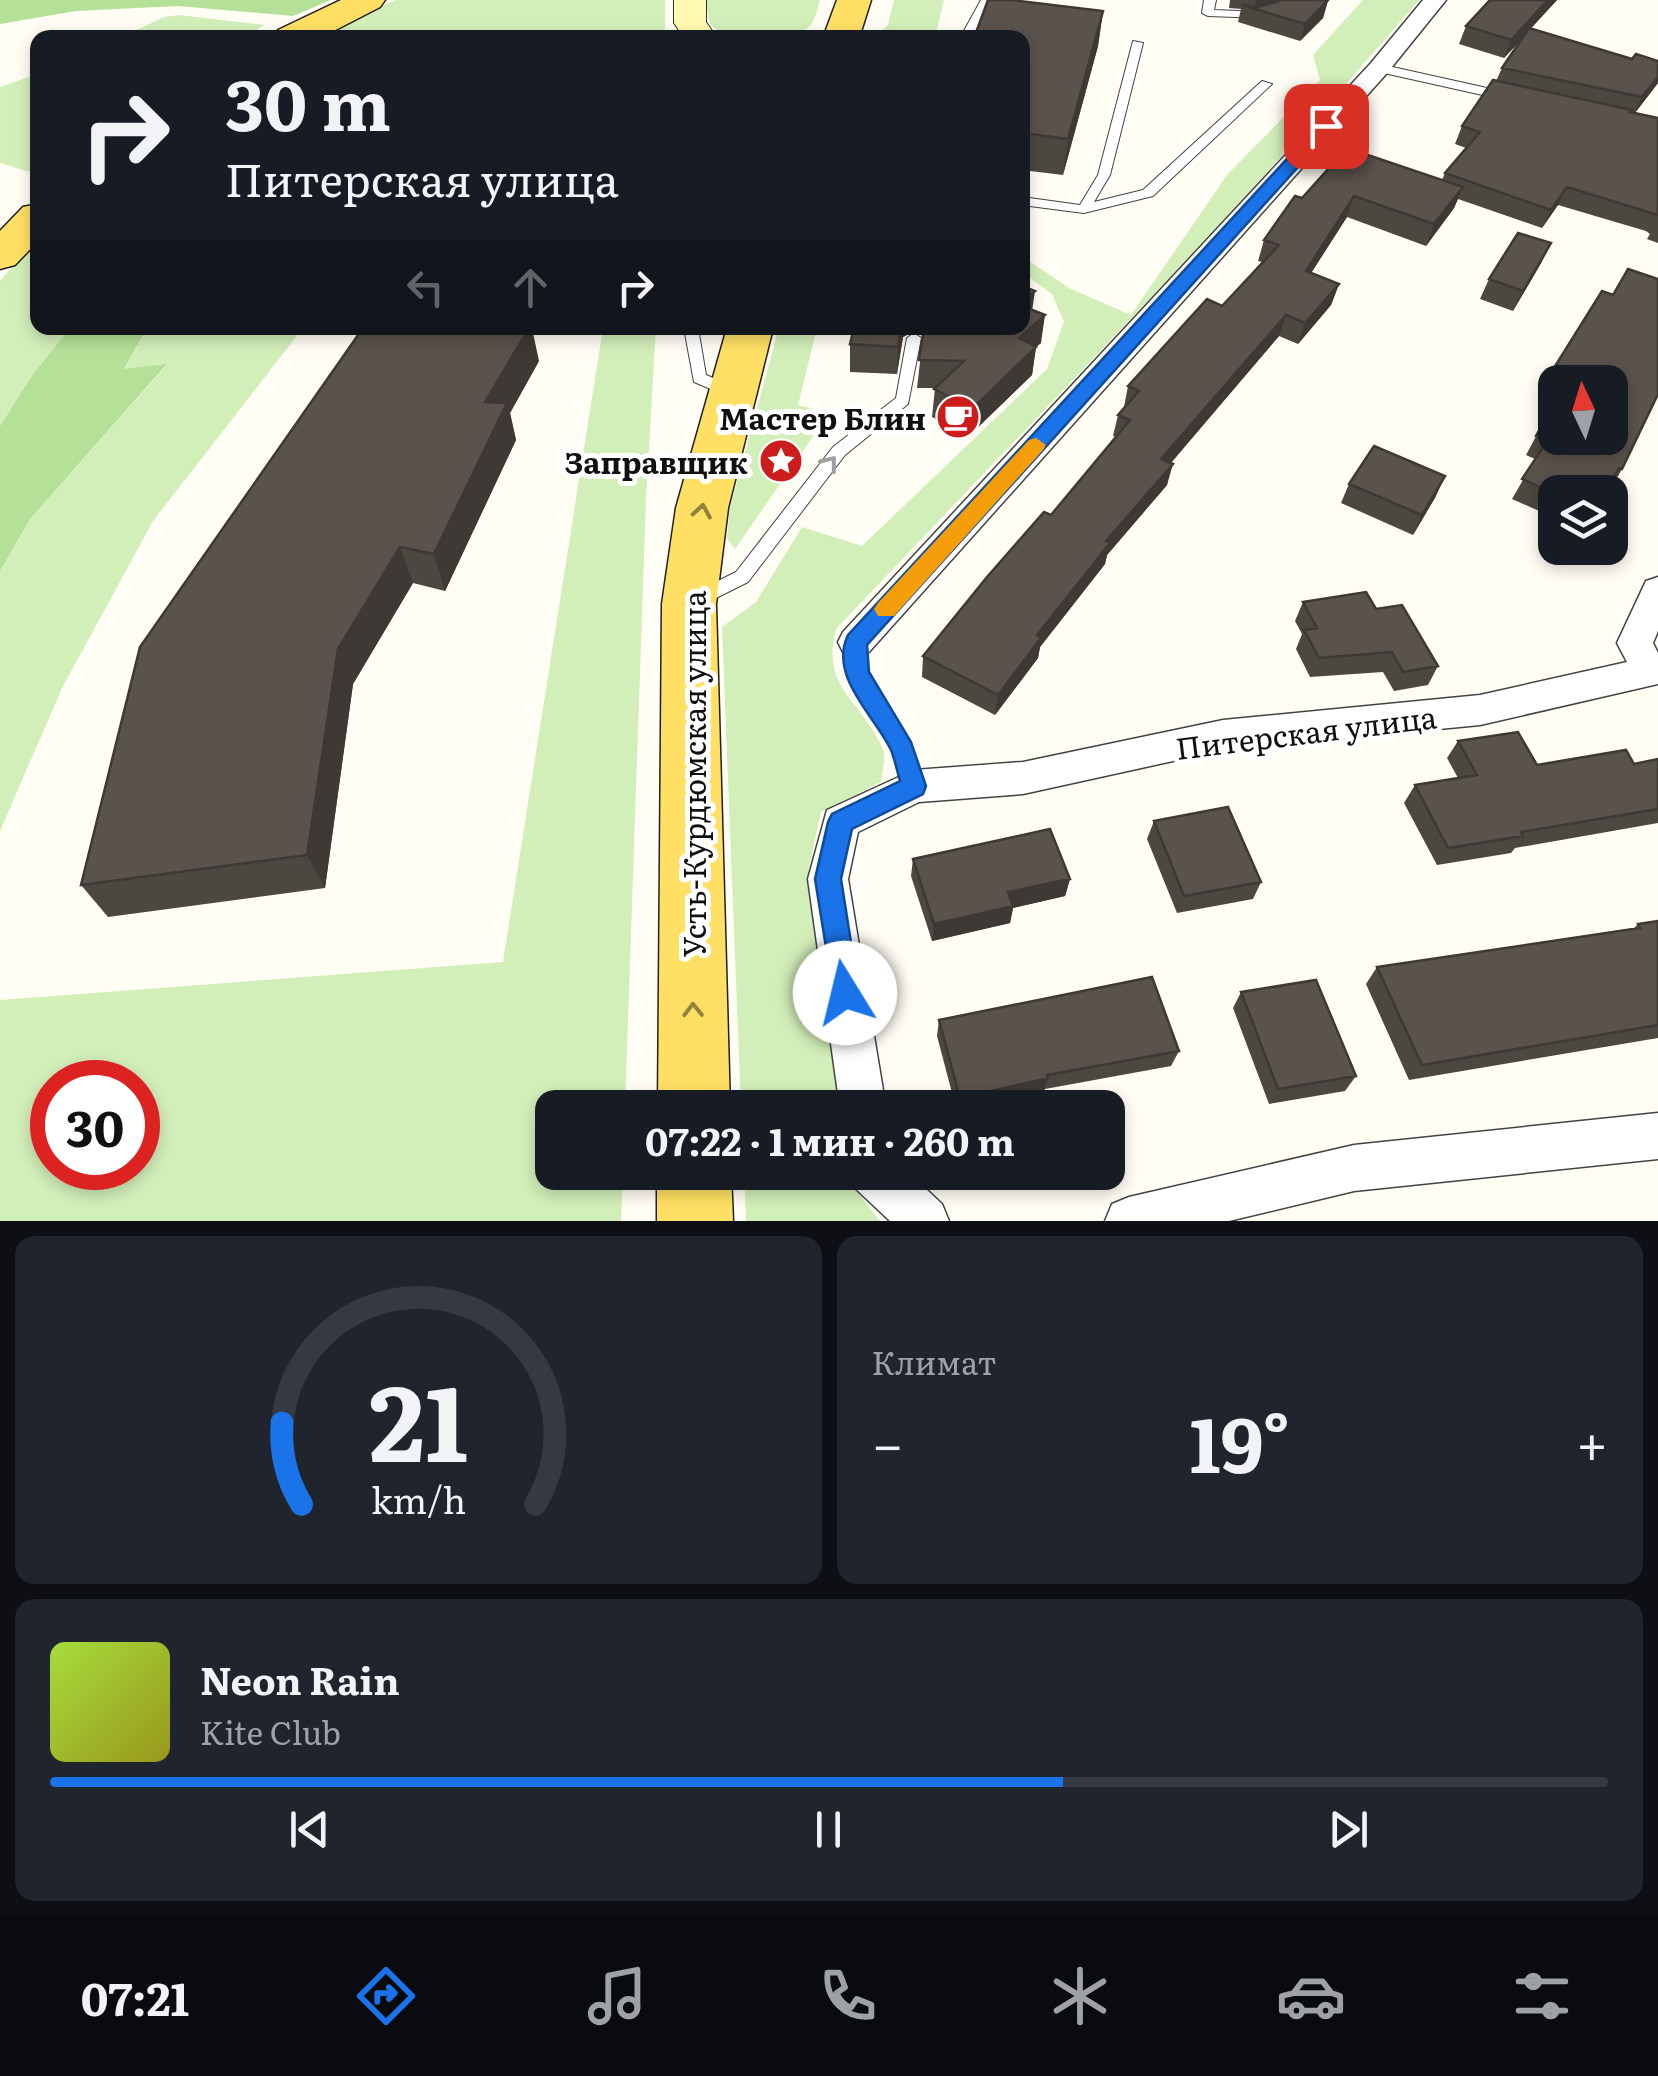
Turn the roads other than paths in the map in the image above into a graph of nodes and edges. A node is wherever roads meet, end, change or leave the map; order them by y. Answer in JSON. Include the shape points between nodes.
{"nodes":[{"id":1,"x":368,"y":0,"type":"edge"},
{"id":2,"x":987,"y":0,"type":"edge"},
{"id":3,"x":1210,"y":0,"type":"edge"},
{"id":4,"x":1435,"y":0,"type":"edge"},
{"id":5,"x":1270,"y":13,"type":"edge"},
{"id":6,"x":306,"y":30,"type":"edge"},
{"id":7,"x":970,"y":30,"type":"edge"},
{"id":8,"x":1137,"y":44,"type":"dead end"},
{"id":9,"x":1379,"y":68,"type":"junction"},
{"id":10,"x":1266,"y":84,"type":"dead end"},
{"id":11,"x":1521,"y":99,"type":"edge"},
{"id":12,"x":1030,"y":202,"type":"edge"},
{"id":13,"x":1084,"y":209,"type":"junction"},
{"id":14,"x":30,"y":224,"type":"edge"},
{"id":15,"x":0,"y":256,"type":"edge"},
{"id":16,"x":692,"y":335,"type":"edge"},
{"id":17,"x":748,"y":335,"type":"edge"},
{"id":18,"x":914,"y":338,"type":"dead end"},
{"id":19,"x":731,"y":392,"type":"junction"},
{"id":20,"x":1658,"y":590,"type":"edge"},
{"id":21,"x":689,"y":604,"type":"junction"},
{"id":22,"x":856,"y":642,"type":"joint"},
{"id":23,"x":1654,"y":670,"type":"edge"},
{"id":24,"x":914,"y":786,"type":"junction"},
{"id":25,"x":694,"y":1090,"type":"edge"},
{"id":26,"x":860,"y":1090,"type":"edge"},
{"id":27,"x":1658,"y":1136,"type":"edge"},
{"id":28,"x":694,"y":1190,"type":"edge"},
{"id":29,"x":892,"y":1190,"type":"edge"},
{"id":30,"x":694,"y":1221,"type":"edge"},
{"id":31,"x":924,"y":1221,"type":"edge"},
{"id":32,"x":1129,"y":1221,"type":"edge"}],
"edges":[{"from":1,"to":6,"type":"main road"},
{"from":2,"to":7,"type":"lane"},
{"from":3,"to":5,"type":"lane","via":[[1208,13]]},
{"from":4,"to":9,"type":"street"},
{"from":8,"to":13,"type":"lane","via":[[1104,175]]},
{"from":9,"to":11,"type":"lane"},
{"from":9,"to":22,"type":"street"},
{"from":10,"to":13,"type":"lane","via":[[1148,193]]},
{"from":12,"to":13,"type":"lane"},
{"from":14,"to":15,"type":"main road"},
{"from":16,"to":19,"type":"lane","via":[[699,378]]},
{"from":17,"to":19,"type":"main road","name":"Усть-Курдюмская улица"},
{"from":21,"to":18,"type":"lane","one_way":true,"via":[[742,576],[839,451],[903,400]]},
{"from":21,"to":19,"type":"main road","name":"Усть-Курдюмская улица","one_way":true,"via":[[702,508]]},
{"from":20,"to":23,"type":"street","via":[[1636,642]]},
{"from":25,"to":21,"type":"main road","name":"Усть-Курдюмская улица","one_way":true},
{"from":22,"to":24,"type":"lane","via":[[858,674],[903,749]]},
{"from":23,"to":24,"type":"street","name":"Питерская улица","via":[[1480,710],[1223,735],[1023,778]]},
{"from":24,"to":26,"type":"street","name":"Питерская улица","via":[[841,822],[828,879]]},
{"from":27,"to":32,"type":"street","via":[[1354,1168]]},
{"from":28,"to":30,"type":"main road"},
{"from":29,"to":31,"type":"street"}]}
